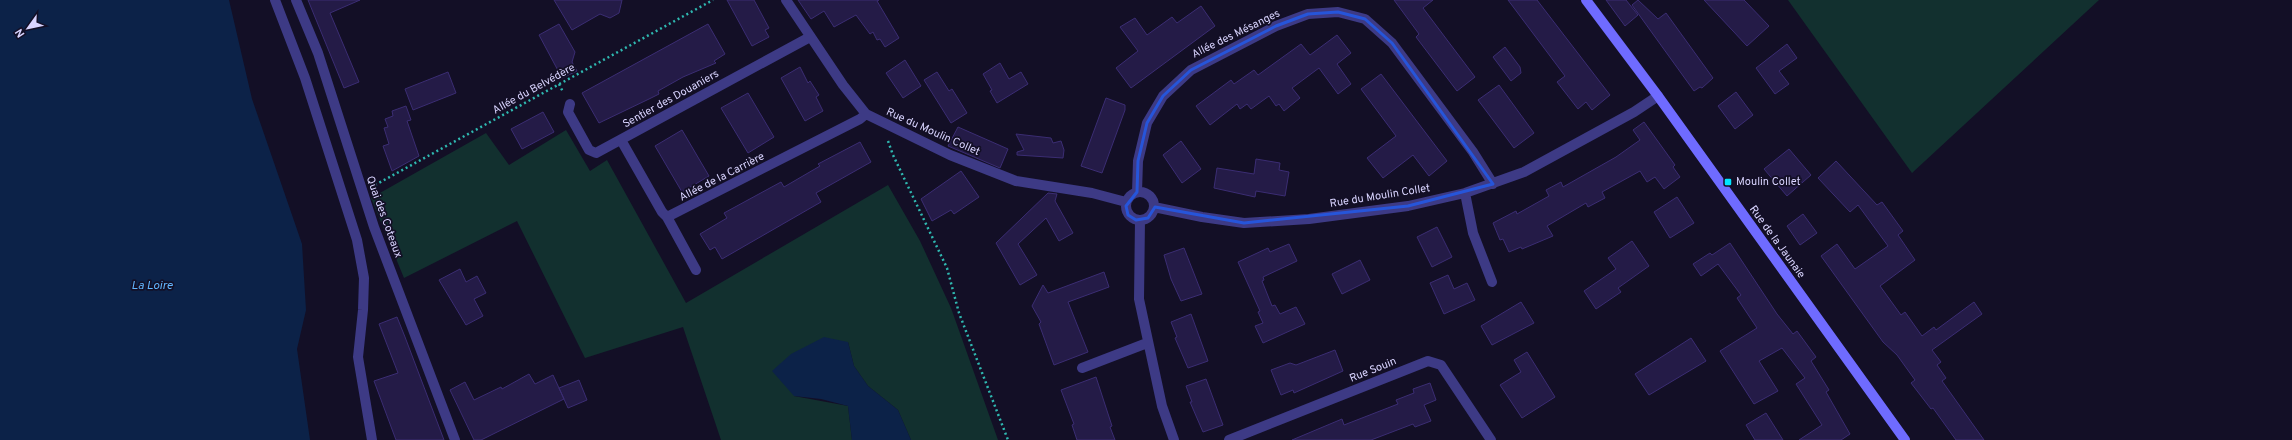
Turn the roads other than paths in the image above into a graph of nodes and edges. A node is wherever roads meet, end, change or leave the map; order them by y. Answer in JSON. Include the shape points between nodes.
{"nodes":[{"id":1,"x":275,"y":0,"type":"edge"},
{"id":2,"x":296,"y":0,"type":"edge"},
{"id":3,"x":786,"y":0,"type":"edge"},
{"id":4,"x":1586,"y":0,"type":"edge"},
{"id":5,"x":810,"y":37,"type":"junction"},
{"id":6,"x":1658,"y":96,"type":"junction"},
{"id":7,"x":570,"y":104,"type":"dead end"},
{"id":8,"x":866,"y":114,"type":"junction"},
{"id":9,"x":621,"y":140,"type":"junction"},
{"id":10,"x":1493,"y":184,"type":"junction"},
{"id":11,"x":1137,"y":192,"type":"junction"},
{"id":12,"x":1465,"y":193,"type":"junction"},
{"id":13,"x":1126,"y":202,"type":"junction"},
{"id":14,"x":1154,"y":207,"type":"junction"},
{"id":15,"x":667,"y":217,"type":"junction"},
{"id":16,"x":1140,"y":220,"type":"junction"},
{"id":17,"x":696,"y":270,"type":"dead end"},
{"id":18,"x":1492,"y":282,"type":"dead end"},
{"id":19,"x":1147,"y":343,"type":"junction"},
{"id":20,"x":1082,"y":368,"type":"dead end"},
{"id":21,"x":372,"y":440,"type":"edge"},
{"id":22,"x":455,"y":440,"type":"edge"},
{"id":23,"x":1174,"y":440,"type":"edge"},
{"id":24,"x":1230,"y":440,"type":"edge"},
{"id":25,"x":1491,"y":440,"type":"edge"},
{"id":26,"x":1905,"y":440,"type":"edge"}],
"edges":[{"from":1,"to":21,"type":"street","via":[[305,78],[357,240],[364,278],[358,357]]},
{"from":2,"to":22,"type":"street","name":"Quai des Coteaux","via":[[318,53],[362,192]]},
{"from":3,"to":5,"type":"street","name":"Rue du Moulin Collet"},
{"from":4,"to":6,"type":"main road","name":"Rue de la Jaunaie"},
{"from":5,"to":8,"type":"street","name":"Rue du Moulin Collet"},
{"from":5,"to":9,"type":"street","name":"Sentier des Douaniers"},
{"from":6,"to":10,"type":"street","name":"Rue du Moulin Collet","via":[[1634,112],[1524,172]]},
{"from":6,"to":26,"type":"main road","name":"Rue de la Jaunaie"},
{"from":7,"to":9,"type":"street","name":"Sentier des Douaniers","via":[[568,112],[589,150],[596,153]]},
{"from":8,"to":13,"type":"street","name":"Rue du Moulin Collet","via":[[950,154],[1016,181],[1092,193]]},
{"from":8,"to":15,"type":"street","name":"Allée de la Carrière","via":[[853,123]]},
{"from":9,"to":15,"type":"street"},
{"from":10,"to":11,"type":"street","name":"Allée des Mésanges","via":[[1473,152],[1392,43],[1365,19],[1338,12],[1308,14],[1276,26],[1191,70],[1162,96],[1147,123],[1138,161]]},
{"from":10,"to":12,"type":"street","name":"Rue du Moulin Collet"},
{"from":11,"to":13,"type":"street"},
{"from":11,"to":14,"type":"street","via":[[1149,195]]},
{"from":12,"to":14,"type":"street","name":"Rue du Moulin Collet","via":[[1408,206],[1309,219],[1244,223]]},
{"from":12,"to":18,"type":"street","via":[[1474,232]]},
{"from":13,"to":16,"type":"street","via":[[1128,214]]},
{"from":14,"to":16,"type":"street","via":[[1148,218]]},
{"from":15,"to":17,"type":"street"},
{"from":16,"to":19,"type":"street","via":[[1139,299]]},
{"from":19,"to":20,"type":"street"},
{"from":19,"to":23,"type":"street","via":[[1162,406]]},
{"from":24,"to":25,"type":"street","name":"Rue Souin","via":[[1428,361],[1440,365]]}]}
